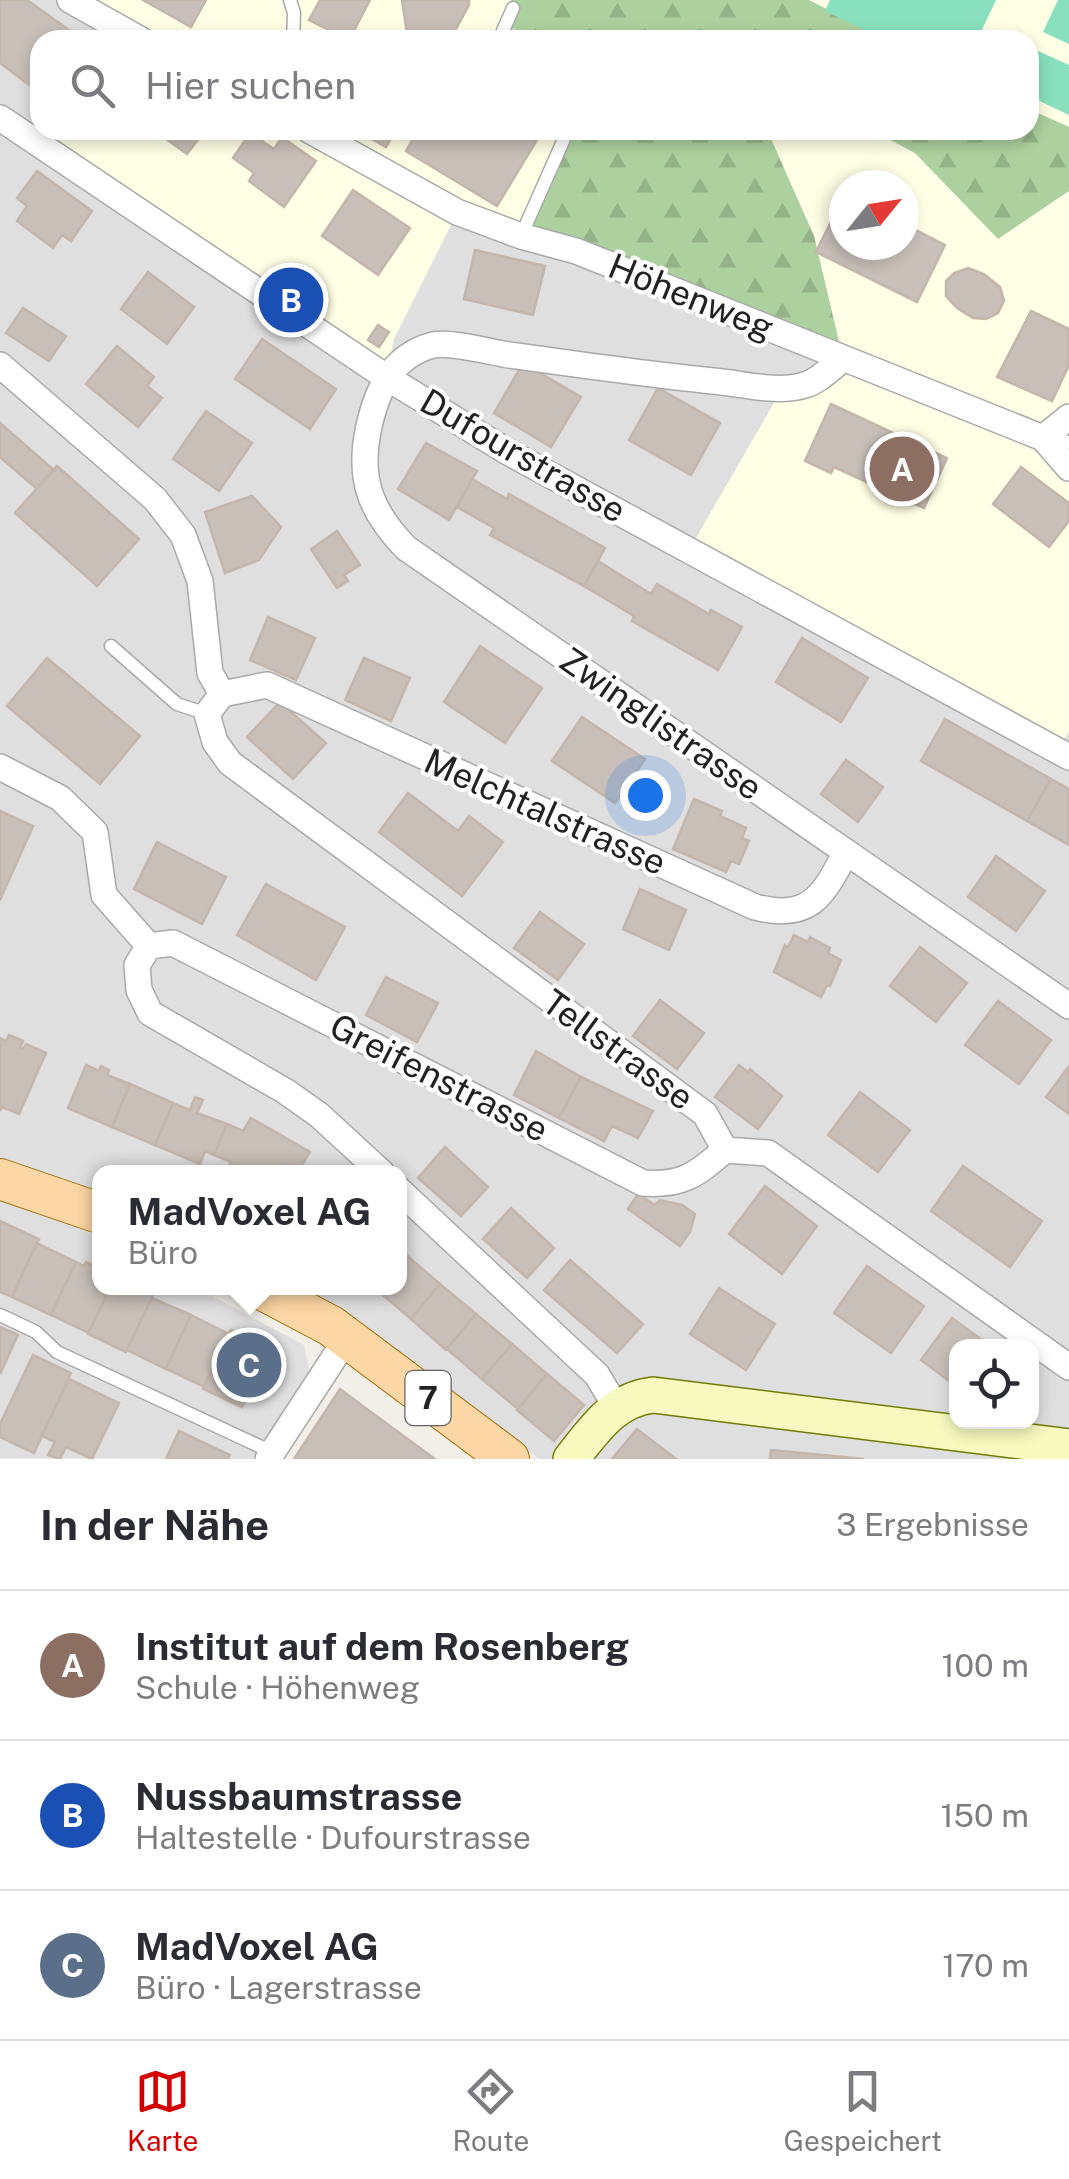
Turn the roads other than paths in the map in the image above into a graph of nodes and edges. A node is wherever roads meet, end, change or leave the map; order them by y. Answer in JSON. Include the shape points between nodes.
{"nodes":[{"id":1,"x":70,"y":0,"type":"edge"},
{"id":2,"x":290,"y":0,"type":"edge"},
{"id":3,"x":513,"y":8,"type":"dead end"},
{"id":4,"x":122,"y":30,"type":"edge"},
{"id":5,"x":293,"y":30,"type":"edge"},
{"id":6,"x":503,"y":30,"type":"edge"},
{"id":7,"x":0,"y":118,"type":"edge"},
{"id":8,"x":30,"y":138,"type":"edge"},
{"id":9,"x":33,"y":140,"type":"edge"},
{"id":10,"x":327,"y":140,"type":"edge"},
{"id":11,"x":564,"y":140,"type":"edge"},
{"id":12,"x":521,"y":236,"type":"junction"},
{"id":13,"x":843,"y":359,"type":"junction"},
{"id":14,"x":0,"y":365,"type":"edge"},
{"id":15,"x":386,"y":377,"type":"junction"},
{"id":16,"x":1069,"y":417,"type":"edge"},
{"id":17,"x":1056,"y":440,"type":"edge"},
{"id":18,"x":1069,"y":468,"type":"edge"},
{"id":19,"x":110,"y":646,"type":"dead end"},
{"id":20,"x":215,"y":704,"type":"junction"},
{"id":21,"x":1069,"y":757,"type":"edge"},
{"id":22,"x":0,"y":767,"type":"edge"},
{"id":23,"x":846,"y":852,"type":"junction"},
{"id":24,"x":150,"y":946,"type":"junction"},
{"id":25,"x":1069,"y":1006,"type":"edge"},
{"id":26,"x":725,"y":1150,"type":"junction"},
{"id":27,"x":374,"y":1165,"type":"edge"},
{"id":28,"x":0,"y":1179,"type":"edge"},
{"id":29,"x":407,"y":1197,"type":"edge"},
{"id":30,"x":92,"y":1211,"type":"edge"},
{"id":31,"x":270,"y":1295,"type":"edge"},
{"id":32,"x":0,"y":1315,"type":"edge"},
{"id":33,"x":347,"y":1338,"type":"junction"},
{"id":34,"x":1069,"y":1367,"type":"edge"},
{"id":35,"x":616,"y":1407,"type":"junction"},
{"id":36,"x":1069,"y":1446,"type":"edge"},
{"id":37,"x":270,"y":1456,"type":"edge"},
{"id":38,"x":509,"y":1459,"type":"edge"},
{"id":39,"x":571,"y":1459,"type":"edge"}],
"edges":[{"from":1,"to":4,"type":"street"},
{"from":2,"to":5,"type":"lane"},
{"from":3,"to":6,"type":"lane"},
{"from":7,"to":8,"type":"street","name":"Dufourstrasse"},
{"from":9,"to":15,"type":"street","name":"Dufourstrasse"},
{"from":10,"to":12,"type":"street","name":"Höhenweg","via":[[458,212]]},
{"from":11,"to":12,"type":"lane"},
{"from":12,"to":13,"type":"street","name":"Höhenweg","via":[[576,251]]},
{"from":13,"to":15,"type":"street","via":[[809,384],[782,389],[436,344],[405,357]]},
{"from":13,"to":17,"type":"street","name":"Höhenweg"},
{"from":14,"to":20,"type":"street","name":"Tellstrasse","via":[[155,499],[183,534],[200,581]]},
{"from":15,"to":21,"type":"street","name":"Dufourstrasse","via":[[508,452]]},
{"from":15,"to":23,"type":"street","name":"Zwinglistrasse","via":[[373,406],[365,464],[370,498],[384,526],[406,548]]},
{"from":16,"to":17,"type":"street"},
{"from":17,"to":18,"type":"street","name":"Höhenweg"},
{"from":19,"to":20,"type":"lane","via":[[177,704]]},
{"from":20,"to":23,"type":"street","name":"Melchtalstrasse","via":[[266,684],[781,914],[807,906],[828,886]]},
{"from":20,"to":26,"type":"street","name":"Tellstrasse","via":[[215,742],[230,764],[705,1114]]},
{"from":22,"to":24,"type":"street","via":[[60,798],[95,832],[104,895]]},
{"from":23,"to":25,"type":"street","name":"Zwinglistrasse"},
{"from":24,"to":26,"type":"street","name":"Greifenstrasse","via":[[173,943],[644,1182],[673,1185]]},
{"from":24,"to":27,"type":"street","via":[[136,964],[150,1014],[285,1091]]},
{"from":26,"to":34,"type":"street","via":[[768,1153]]},
{"from":28,"to":30,"type":"main road"},
{"from":29,"to":35,"type":"street","via":[[597,1375]]},
{"from":31,"to":33,"type":"main road","number":"7"},
{"from":32,"to":37,"type":"lane","via":[[36,1332],[57,1352]]},
{"from":33,"to":37,"type":"street"},
{"from":33,"to":38,"type":"main road","number":"7"},
{"from":35,"to":36,"type":"street","via":[[654,1395]]},
{"from":35,"to":39,"type":"street"}]}
